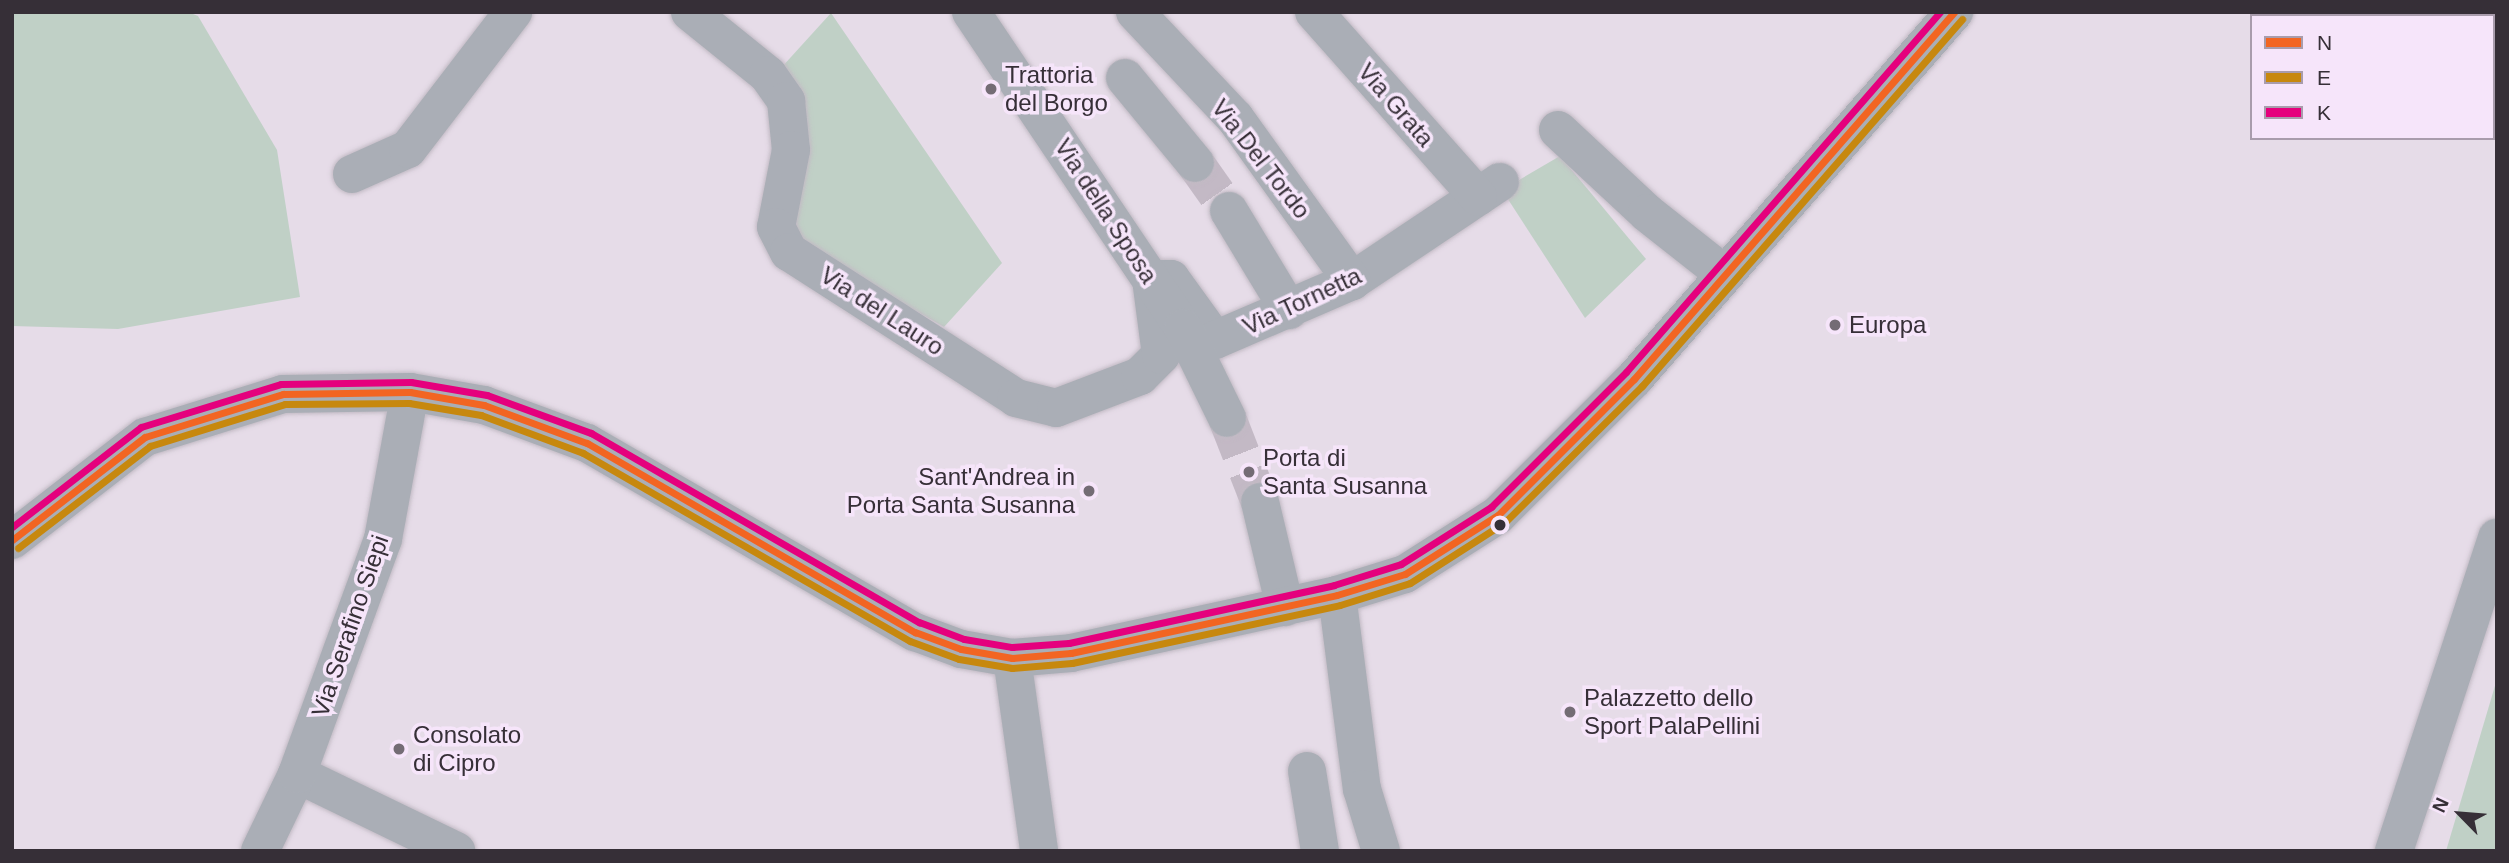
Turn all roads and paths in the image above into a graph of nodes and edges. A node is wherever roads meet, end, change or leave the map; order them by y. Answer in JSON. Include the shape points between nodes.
{"nodes":[{"id":1,"x":513,"y":12,"type":"edge"},
{"id":2,"x":690,"y":12,"type":"edge"},
{"id":3,"x":971,"y":12,"type":"edge"},
{"id":4,"x":1135,"y":12,"type":"edge"},
{"id":5,"x":1314,"y":12,"type":"edge"},
{"id":6,"x":1954,"y":12,"type":"edge"},
{"id":7,"x":1125,"y":78,"type":"dead end"},
{"id":8,"x":1558,"y":130,"type":"dead end"},
{"id":9,"x":1195,"y":163,"type":"tunnel mouth"},
{"id":10,"x":352,"y":174,"type":"dead end"},
{"id":11,"x":1489,"y":190,"type":"joint"},
{"id":12,"x":1229,"y":211,"type":"tunnel mouth"},
{"id":13,"x":1723,"y":273,"type":"junction"},
{"id":14,"x":1151,"y":279,"type":"junction"},
{"id":15,"x":1352,"y":281,"type":"junction"},
{"id":16,"x":1289,"y":310,"type":"junction"},
{"id":17,"x":410,"y":393,"type":"junction"},
{"id":18,"x":1227,"y":418,"type":"tunnel mouth"},
{"id":19,"x":1260,"y":502,"type":"tunnel mouth"},
{"id":20,"x":2497,"y":538,"type":"edge"},
{"id":21,"x":12,"y":540,"type":"edge"},
{"id":22,"x":1337,"y":595,"type":"junction"},
{"id":23,"x":1285,"y":607,"type":"junction"},
{"id":24,"x":1012,"y":658,"type":"junction"},
{"id":25,"x":1307,"y":771,"type":"dead end"},
{"id":26,"x":297,"y":774,"type":"junction"},
{"id":27,"x":260,"y":851,"type":"edge"},
{"id":28,"x":456,"y":851,"type":"edge"},
{"id":29,"x":1039,"y":851,"type":"edge"},
{"id":30,"x":1320,"y":851,"type":"edge"},
{"id":31,"x":1381,"y":851,"type":"edge"},
{"id":32,"x":2394,"y":851,"type":"edge"}],
"edges":[{"from":1,"to":10,"type":"street","via":[[408,149]]},
{"from":2,"to":14,"type":"street","name":"Via del Lauro","via":[[768,75],[786,101],[791,150],[776,227],[789,252],[1016,398],[1056,408],[1140,376],[1161,355]]},
{"from":3,"to":14,"type":"street","name":"Via della Sposa"},
{"from":4,"to":15,"type":"street","name":"Via Del Tordo","via":[[1235,118]]},
{"from":5,"to":11,"type":"street","name":"Via Grata"},
{"from":6,"to":13,"type":"street"},
{"from":7,"to":9,"type":"street"},
{"from":8,"to":13,"type":"street","via":[[1647,213]]},
{"from":11,"to":15,"type":"street","name":"Via Tornetta"},
{"from":12,"to":16,"type":"street"},
{"from":13,"to":22,"type":"street","via":[[1634,379],[1498,515],[1405,574]]},
{"from":14,"to":16,"type":"street","name":"Via Tornetta","via":[[1171,279],[1215,340]]},
{"from":14,"to":18,"type":"street","name":"Via della Sposa","via":[[1183,328]]},
{"from":15,"to":16,"type":"street","name":"Via Tornetta"},
{"from":17,"to":21,"type":"street","via":[[283,394],[145,437]]},
{"from":17,"to":24,"type":"street","via":[[484,405],[587,443],[915,632],[961,649]]},
{"from":17,"to":26,"type":"street","name":"Via Serafino Siepi","via":[[383,539]]},
{"from":19,"to":23,"type":"street"},
{"from":20,"to":32,"type":"street"},
{"from":22,"to":23,"type":"street"},
{"from":22,"to":31,"type":"street","via":[[1362,789]]},
{"from":23,"to":24,"type":"street","via":[[1071,653]]},
{"from":24,"to":29,"type":"street"},
{"from":25,"to":30,"type":"street"},
{"from":26,"to":27,"type":"street","name":"Via Serafino Siepi"},
{"from":26,"to":28,"type":"street"}]}
